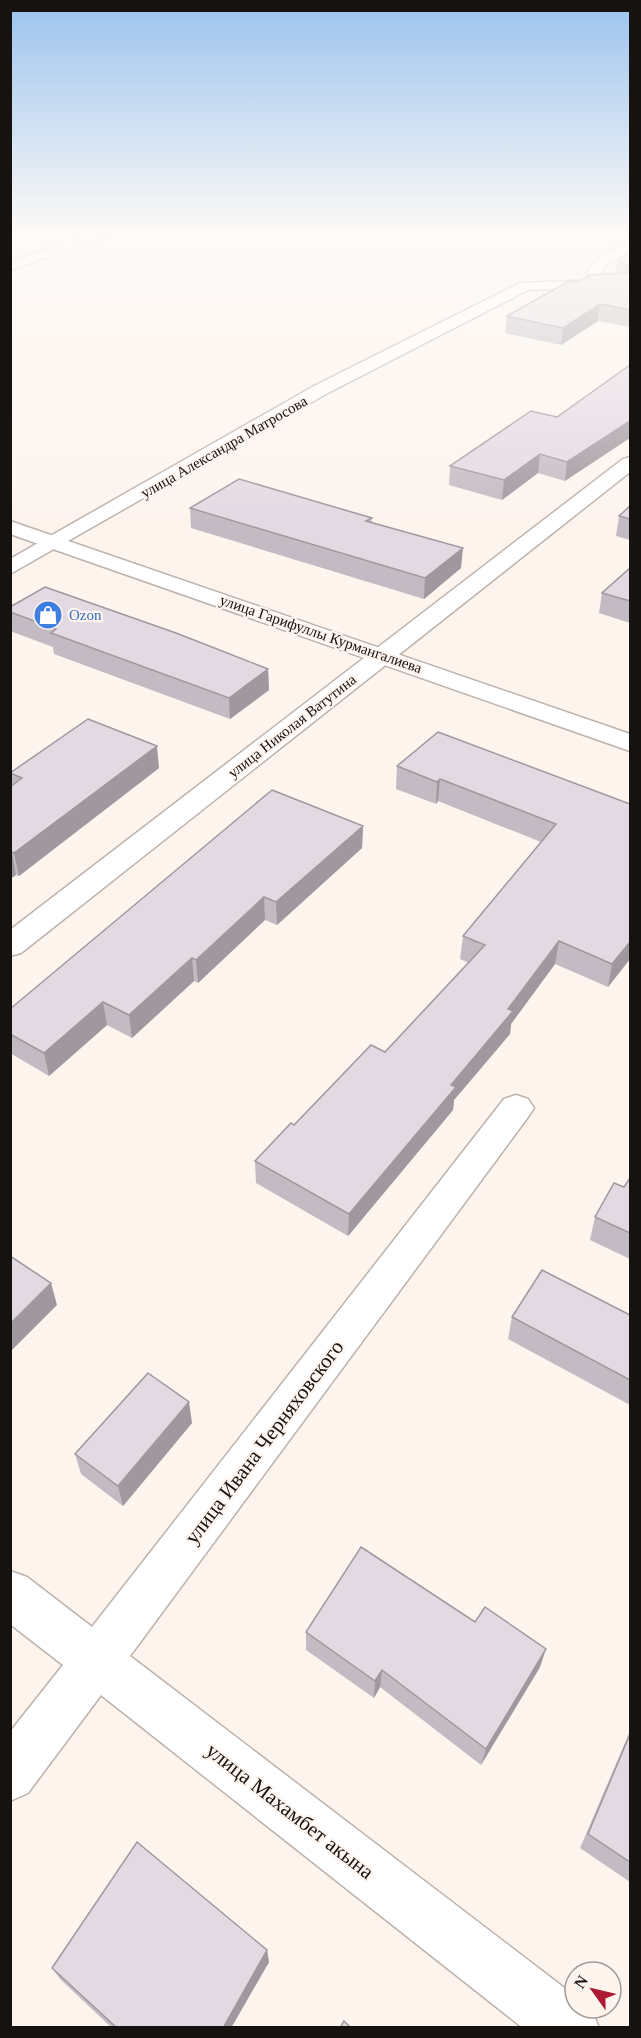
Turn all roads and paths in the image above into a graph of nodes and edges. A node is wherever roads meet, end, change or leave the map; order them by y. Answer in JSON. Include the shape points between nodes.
{"nodes":[{"id":1,"x":436,"y":331,"type":"edge"},
{"id":2,"x":630,"y":463,"type":"edge"},
{"id":3,"x":10,"y":527,"type":"edge"},
{"id":4,"x":57,"y":543,"type":"junction"},
{"id":5,"x":10,"y":568,"type":"edge"},
{"id":6,"x":382,"y":655,"type":"junction"},
{"id":7,"x":630,"y":742,"type":"edge"},
{"id":8,"x":10,"y":946,"type":"edge"},
{"id":9,"x":516,"y":1108,"type":"dead end"},
{"id":10,"x":10,"y":1594,"type":"edge"},
{"id":11,"x":98,"y":1663,"type":"junction"},
{"id":12,"x":10,"y":1775,"type":"edge"},
{"id":13,"x":570,"y":2028,"type":"edge"}],
"edges":[{"from":1,"to":4,"type":"main road","name":"улица Александра Матросова","via":[[320,390]]},
{"from":2,"to":6,"type":"main road","name":"улица Николая Ватутина"},
{"from":3,"to":4,"type":"main road","name":"улица Гарифуллы Курмангалиева"},
{"from":4,"to":5,"type":"main road","name":"улица Александра Матросова"},
{"from":4,"to":6,"type":"main road","name":"улица Гарифуллы Курмангалиева"},
{"from":6,"to":7,"type":"main road","name":"улица Гарифуллы Курмангалиева"},
{"from":6,"to":8,"type":"main road","name":"улица Николая Ватутина"},
{"from":9,"to":11,"type":"main road","name":"улица Ивана Черняховского"},
{"from":10,"to":11,"type":"main road","name":"улица Махамбет акына"},
{"from":11,"to":12,"type":"main road","name":"улица Ивана Черняховского"},
{"from":11,"to":13,"type":"main road","name":"улица Махамбет акына"}]}
